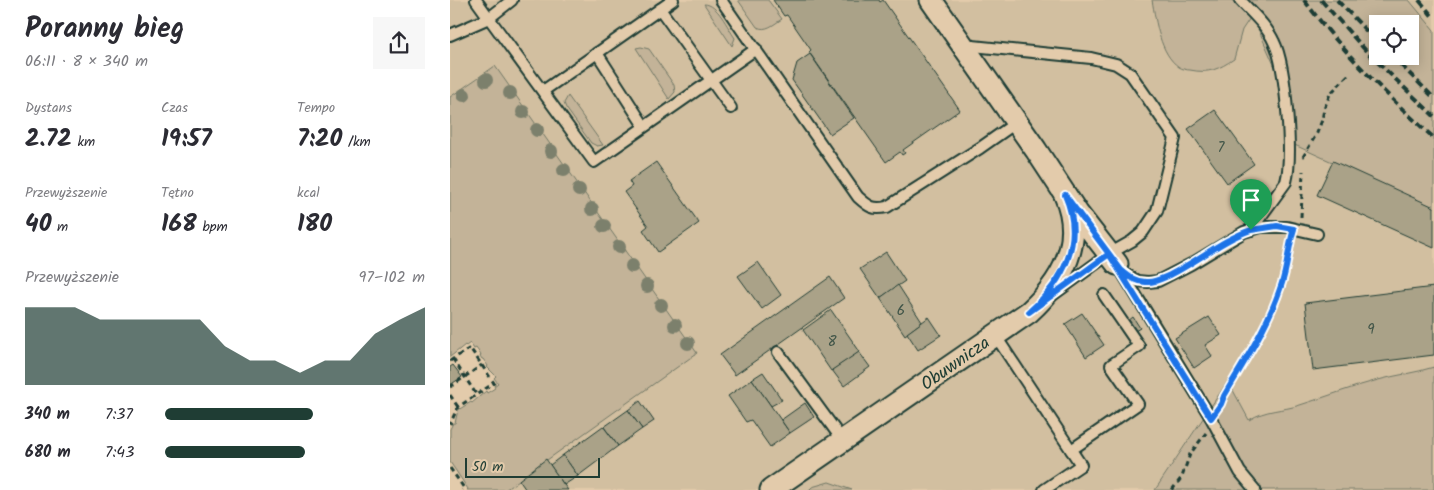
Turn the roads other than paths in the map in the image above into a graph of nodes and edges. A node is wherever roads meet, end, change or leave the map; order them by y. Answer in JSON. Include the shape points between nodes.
{"nodes":[{"id":1,"x":476,"y":0,"type":"edge"},
{"id":2,"x":673,"y":0,"type":"edge"},
{"id":3,"x":721,"y":0,"type":"edge"},
{"id":4,"x":931,"y":0,"type":"edge"},
{"id":5,"x":1240,"y":0,"type":"edge"},
{"id":6,"x":508,"y":1,"type":"edge"},
{"id":7,"x":660,"y":9,"type":"junction"},
{"id":8,"x":489,"y":18,"type":"junction"},
{"id":9,"x":450,"y":35,"type":"edge"},
{"id":10,"x":962,"y":45,"type":"junction"},
{"id":11,"x":756,"y":49,"type":"junction"},
{"id":12,"x":597,"y":54,"type":"junction"},
{"id":13,"x":711,"y":80,"type":"junction"},
{"id":14,"x":543,"y":91,"type":"junction"},
{"id":15,"x":731,"y":108,"type":"dead end"},
{"id":16,"x":1017,"y":122,"type":"junction"},
{"id":17,"x":644,"y":126,"type":"junction"},
{"id":18,"x":1065,"y":195,"type":"junction"},
{"id":19,"x":1251,"y":230,"type":"junction"},
{"id":20,"x":1317,"y":234,"type":"dead end"},
{"id":21,"x":1113,"y":259,"type":"junction"},
{"id":22,"x":1104,"y":295,"type":"dead end"},
{"id":23,"x":1029,"y":312,"type":"junction"},
{"id":24,"x":995,"y":335,"type":"junction"},
{"id":25,"x":778,"y":352,"type":"dead end"},
{"id":26,"x":843,"y":440,"type":"junction"},
{"id":27,"x":1071,"y":450,"type":"junction"},
{"id":28,"x":771,"y":490,"type":"edge"},
{"id":29,"x":1044,"y":490,"type":"edge"},
{"id":30,"x":1255,"y":490,"type":"edge"}],
"edges":[{"from":1,"to":8,"type":"lane"},
{"from":2,"to":7,"type":"lane"},
{"from":3,"to":11,"type":"lane"},
{"from":4,"to":10,"type":"street","name":"Obuwnicza"},
{"from":5,"to":19,"type":"lane","via":[[1267,30],[1280,59],[1289,155],[1286,182]]},
{"from":6,"to":8,"type":"lane"},
{"from":7,"to":12,"type":"lane"},
{"from":7,"to":13,"type":"lane"},
{"from":8,"to":9,"type":"lane"},
{"from":8,"to":14,"type":"lane"},
{"from":10,"to":16,"type":"street","name":"Obuwnicza"},
{"from":10,"to":21,"type":"lane","via":[[1090,58],[1116,64],[1130,73],[1142,90],[1175,138],[1157,211],[1143,232]]},
{"from":11,"to":13,"type":"lane"},
{"from":11,"to":16,"type":"lane","via":[[858,197],[877,209],[887,207]]},
{"from":12,"to":14,"type":"lane"},
{"from":12,"to":17,"type":"lane"},
{"from":13,"to":15,"type":"lane"},
{"from":13,"to":17,"type":"lane"},
{"from":14,"to":17,"type":"lane","via":[[594,162]]},
{"from":16,"to":18,"type":"street","name":"Obuwnicza"},
{"from":18,"to":21,"type":"street","name":"Obuwnicza"},
{"from":18,"to":23,"type":"street","name":"Obuwnicza","via":[[1072,215],[1072,245],[1066,265],[1057,282]]},
{"from":19,"to":20,"type":"lane","via":[[1277,226]]},
{"from":19,"to":21,"type":"lane","via":[[1158,281],[1137,281]]},
{"from":21,"to":23,"type":"lane"},
{"from":21,"to":30,"type":"lane","via":[[1211,418],[1240,472]]},
{"from":22,"to":27,"type":"lane","via":[[1139,346],[1111,365],[1138,404]]},
{"from":23,"to":24,"type":"street","name":"Obuwnicza"},
{"from":24,"to":26,"type":"street","name":"Obuwnicza"},
{"from":24,"to":27,"type":"lane"},
{"from":25,"to":26,"type":"lane"},
{"from":26,"to":28,"type":"street","name":"Obuwnicza"},
{"from":27,"to":29,"type":"lane","via":[[1081,465]]}]}
